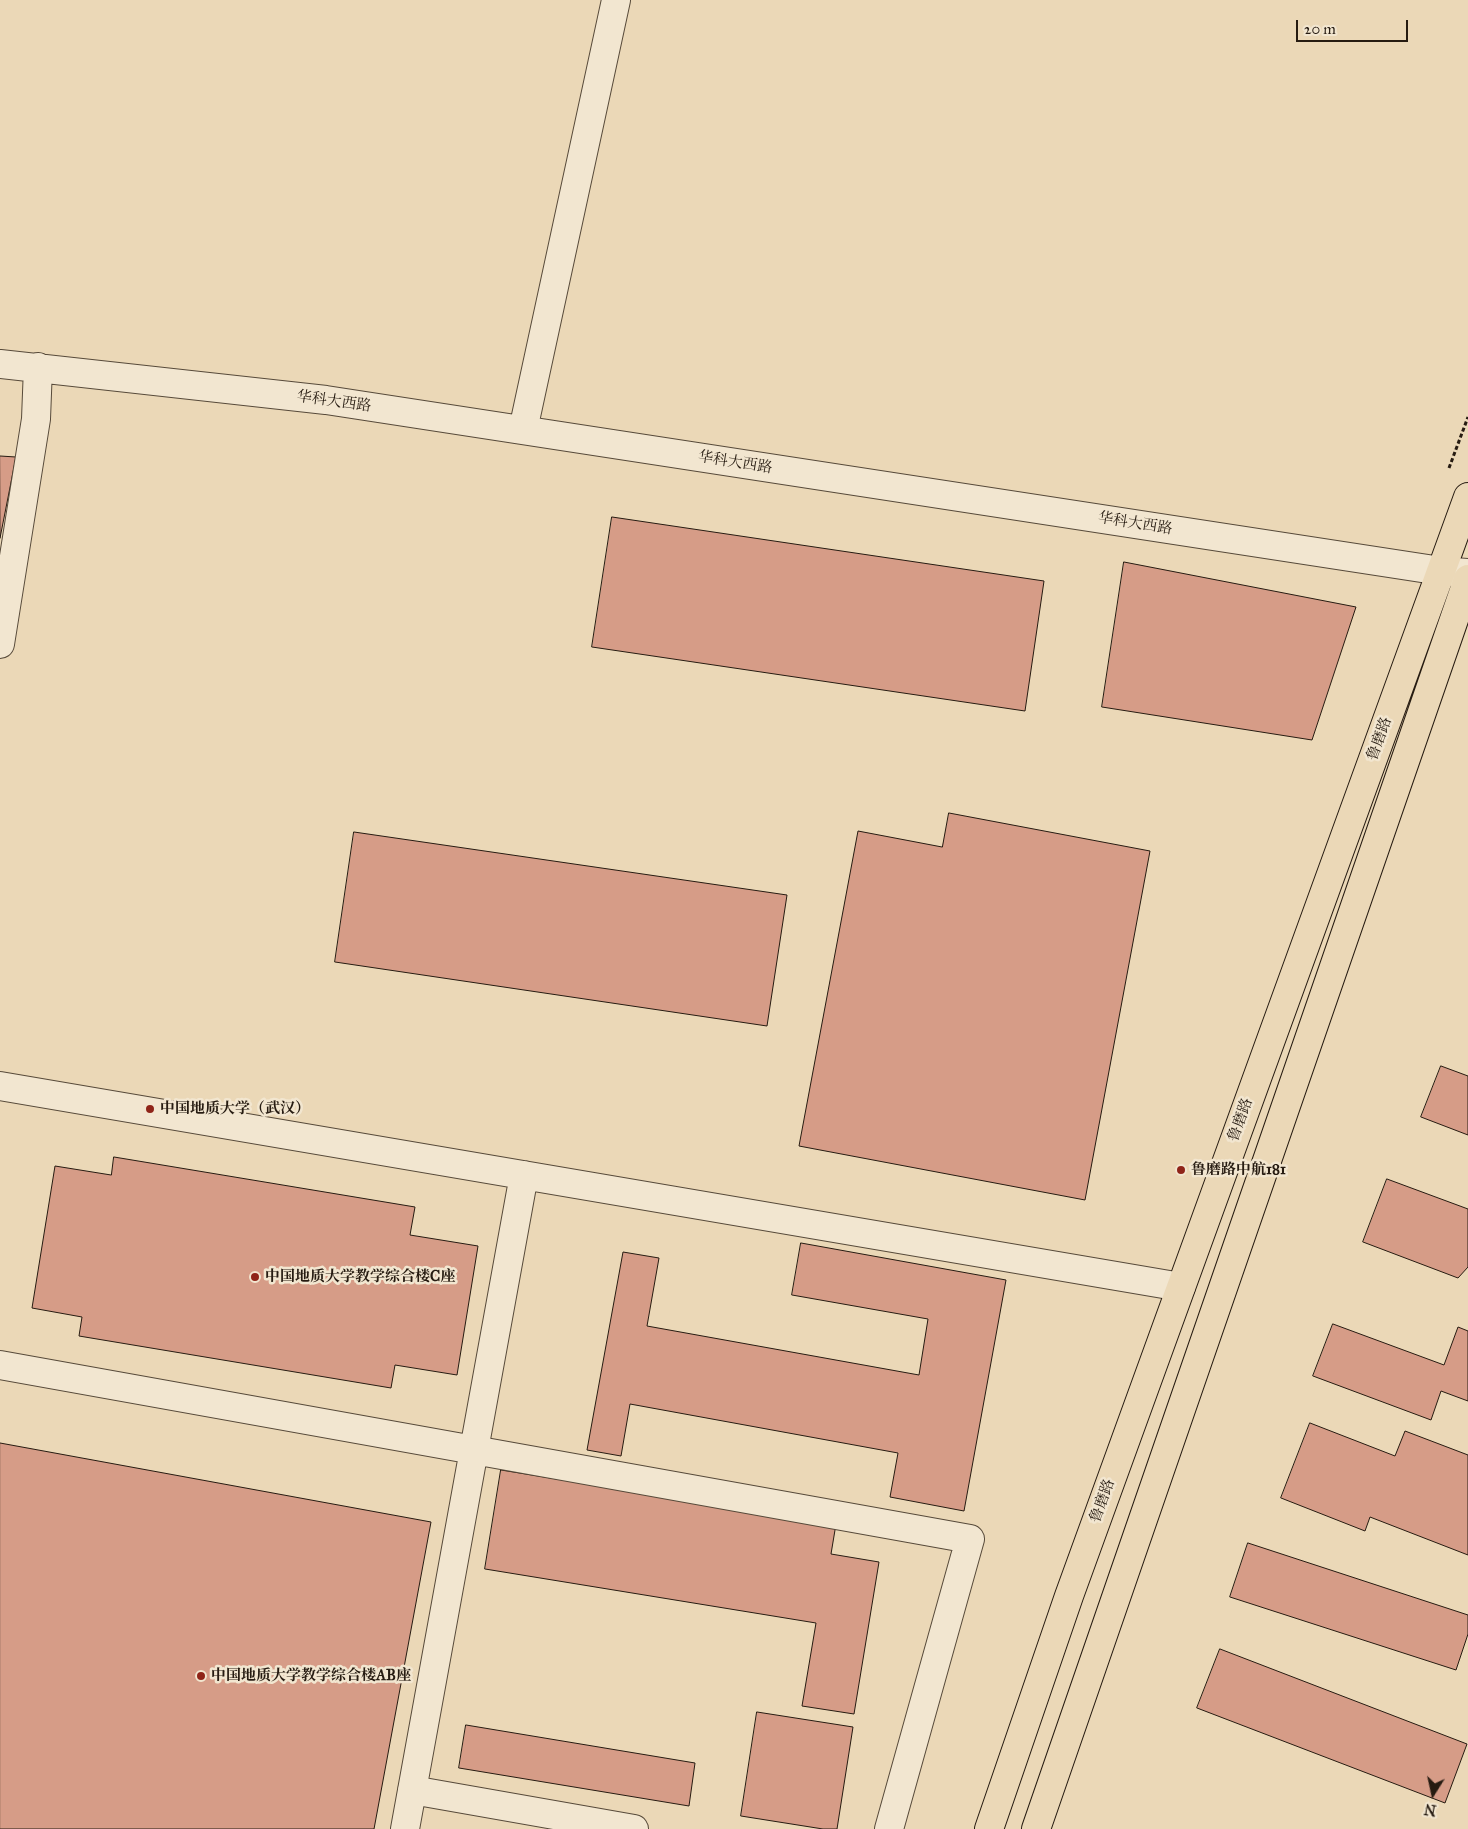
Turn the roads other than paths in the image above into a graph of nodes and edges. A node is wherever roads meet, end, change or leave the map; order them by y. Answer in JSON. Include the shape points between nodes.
{"nodes":[{"id":1,"x":616,"y":0,"type":"edge"},
{"id":2,"x":0,"y":364,"type":"edge"},
{"id":3,"x":38,"y":367,"type":"junction"},
{"id":4,"x":523,"y":430,"type":"junction"},
{"id":5,"x":1468,"y":497,"type":"edge"},
{"id":6,"x":1441,"y":571,"type":"junction"},
{"id":7,"x":1468,"y":573,"type":"edge"},
{"id":8,"x":1468,"y":579,"type":"edge"},
{"id":9,"x":0,"y":644,"type":"edge"},
{"id":10,"x":0,"y":1086,"type":"edge"},
{"id":11,"x":524,"y":1175,"type":"junction"},
{"id":12,"x":1181,"y":1287,"type":"junction"},
{"id":13,"x":0,"y":1365,"type":"edge"},
{"id":14,"x":474,"y":1450,"type":"junction"},
{"id":15,"x":412,"y":1790,"type":"junction"},
{"id":16,"x":405,"y":1829,"type":"edge"},
{"id":17,"x":634,"y":1829,"type":"edge"},
{"id":18,"x":889,"y":1829,"type":"edge"},
{"id":19,"x":989,"y":1829,"type":"edge"},
{"id":20,"x":1036,"y":1829,"type":"edge"}],
"edges":[{"from":1,"to":4,"type":"street"},
{"from":2,"to":3,"type":"street","name":"华科大西路"},
{"from":3,"to":4,"type":"street","name":"华科大西路","via":[[326,400]]},
{"from":3,"to":9,"type":"street","via":[[36,419]]},
{"from":4,"to":6,"type":"street","name":"华科大西路"},
{"from":5,"to":6,"type":"main road","name":"鲁磨路"},
{"from":6,"to":7,"type":"street","name":"华科大西路"},
{"from":6,"to":12,"type":"main road","name":"鲁磨路"},
{"from":8,"to":20,"type":"main road","name":"鲁磨路"},
{"from":10,"to":11,"type":"street"},
{"from":11,"to":12,"type":"street"},
{"from":11,"to":14,"type":"street"},
{"from":12,"to":19,"type":"main road","name":"鲁磨路"},
{"from":13,"to":14,"type":"street"},
{"from":14,"to":15,"type":"street"},
{"from":14,"to":18,"type":"street","via":[[970,1540]]},
{"from":15,"to":16,"type":"street"},
{"from":15,"to":17,"type":"street"}]}
